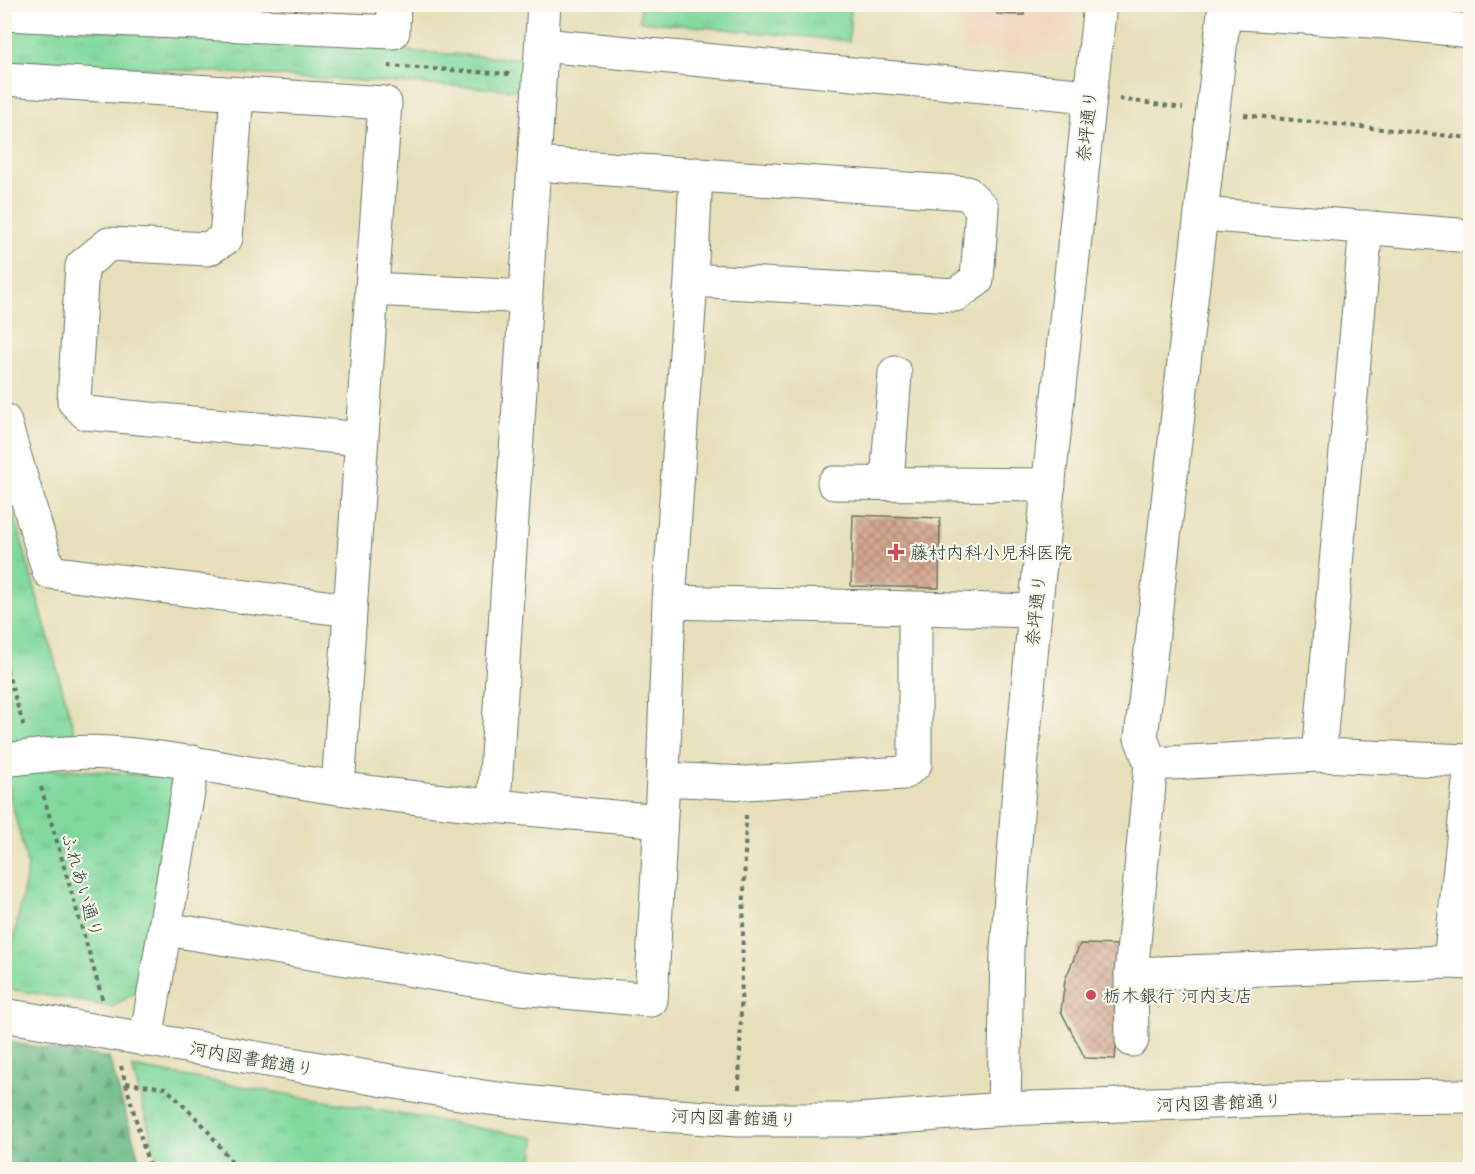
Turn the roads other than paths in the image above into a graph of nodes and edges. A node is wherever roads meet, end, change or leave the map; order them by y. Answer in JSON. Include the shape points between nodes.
{"nodes":[{"id":1,"x":394,"y":4,"type":"edge"},
{"id":2,"x":544,"y":4,"type":"edge"},
{"id":3,"x":1100,"y":4,"type":"edge"},
{"id":4,"x":1225,"y":8,"type":"edge"},
{"id":5,"x":104,"y":11,"type":"edge"},
{"id":6,"x":1386,"y":13,"type":"edge"},
{"id":7,"x":4,"y":14,"type":"edge"},
{"id":8,"x":247,"y":15,"type":"edge"},
{"id":9,"x":1470,"y":31,"type":"edge"},
{"id":10,"x":542,"y":45,"type":"junction"},
{"id":11,"x":4,"y":79,"type":"edge"},
{"id":12,"x":237,"y":94,"type":"junction"},
{"id":13,"x":1089,"y":96,"type":"junction"},
{"id":14,"x":535,"y":164,"type":"junction"},
{"id":15,"x":696,"y":174,"type":"junction"},
{"id":16,"x":1202,"y":214,"type":"junction"},
{"id":17,"x":1366,"y":227,"type":"junction"},
{"id":18,"x":1470,"y":236,"type":"edge"},
{"id":19,"x":691,"y":280,"type":"junction"},
{"id":20,"x":372,"y":289,"type":"junction"},
{"id":21,"x":526,"y":297,"type":"junction"},
{"id":22,"x":895,"y":373,"type":"dead end"},
{"id":23,"x":4,"y":420,"type":"edge"},
{"id":24,"x":362,"y":439,"type":"junction"},
{"id":25,"x":834,"y":483,"type":"dead end"},
{"id":26,"x":887,"y":483,"type":"junction"},
{"id":27,"x":1049,"y":484,"type":"junction"},
{"id":28,"x":669,"y":602,"type":"junction"},
{"id":29,"x":350,"y":610,"type":"junction"},
{"id":30,"x":915,"y":610,"type":"junction"},
{"id":31,"x":1035,"y":611,"type":"junction"},
{"id":32,"x":1319,"y":755,"type":"junction"},
{"id":33,"x":4,"y":760,"type":"edge"},
{"id":34,"x":1470,"y":760,"type":"edge"},
{"id":35,"x":193,"y":762,"type":"junction"},
{"id":36,"x":1151,"y":764,"type":"junction"},
{"id":37,"x":1470,"y":773,"type":"edge"},
{"id":38,"x":663,"y":779,"type":"junction"},
{"id":39,"x":338,"y":788,"type":"junction"},
{"id":40,"x":494,"y":806,"type":"junction"},
{"id":41,"x":659,"y":821,"type":"junction"},
{"id":42,"x":166,"y":929,"type":"junction"},
{"id":43,"x":1460,"y":962,"type":"edge"},
{"id":44,"x":1131,"y":974,"type":"junction"},
{"id":45,"x":4,"y":1015,"type":"edge"},
{"id":46,"x":1132,"y":1040,"type":"dead end"},
{"id":47,"x":146,"y":1041,"type":"junction"},
{"id":48,"x":1470,"y":1096,"type":"edge"},
{"id":49,"x":1004,"y":1109,"type":"junction"}],
"edges":[{"from":1,"to":8,"type":"street","via":[[393,32]]},
{"from":2,"to":10,"type":"street"},
{"from":3,"to":13,"type":"street","name":"奈坪通り"},
{"from":4,"to":6,"type":"street"},
{"from":4,"to":16,"type":"street"},
{"from":5,"to":7,"type":"street"},
{"from":5,"to":8,"type":"street"},
{"from":6,"to":9,"type":"street"},
{"from":10,"to":13,"type":"street"},
{"from":10,"to":14,"type":"street"},
{"from":11,"to":12,"type":"street"},
{"from":12,"to":20,"type":"street","via":[[385,104]]},
{"from":12,"to":24,"type":"street","via":[[226,238],[208,249],[109,244],[82,266],[74,401],[86,413]]},
{"from":13,"to":27,"type":"street","name":"奈坪通り"},
{"from":14,"to":15,"type":"street"},
{"from":14,"to":21,"type":"street"},
{"from":15,"to":19,"type":"street"},
{"from":15,"to":19,"type":"street","via":[[967,193],[982,208],[976,280],[955,295]]},
{"from":16,"to":17,"type":"street"},
{"from":16,"to":36,"type":"street","via":[[1141,738]]},
{"from":17,"to":18,"type":"street"},
{"from":17,"to":32,"type":"street"},
{"from":19,"to":28,"type":"street"},
{"from":20,"to":21,"type":"street"},
{"from":20,"to":24,"type":"street"},
{"from":21,"to":40,"type":"street"},
{"from":22,"to":26,"type":"street"},
{"from":23,"to":29,"type":"street","via":[[49,572]]},
{"from":24,"to":29,"type":"street"},
{"from":25,"to":26,"type":"street"},
{"from":26,"to":27,"type":"street"},
{"from":27,"to":31,"type":"street","name":"奈坪通り"},
{"from":28,"to":30,"type":"street"},
{"from":28,"to":38,"type":"street"},
{"from":29,"to":39,"type":"street"},
{"from":30,"to":31,"type":"street"},
{"from":30,"to":38,"type":"street","via":[[915,764],[903,773],[746,783]]},
{"from":31,"to":49,"type":"street","name":"奈坪通り","via":[[1007,950]]},
{"from":32,"to":34,"type":"street"},
{"from":32,"to":36,"type":"street"},
{"from":33,"to":35,"type":"street","via":[[54,753],[108,753]]},
{"from":35,"to":39,"type":"street"},
{"from":35,"to":42,"type":"street"},
{"from":36,"to":44,"type":"street"},
{"from":37,"to":43,"type":"street"},
{"from":38,"to":41,"type":"street"},
{"from":39,"to":40,"type":"street"},
{"from":40,"to":41,"type":"street"},
{"from":41,"to":42,"type":"street","via":[[651,1000],[522,988]]},
{"from":42,"to":47,"type":"street"},
{"from":43,"to":44,"type":"street"},
{"from":44,"to":46,"type":"street"},
{"from":45,"to":47,"type":"street","name":"河内図書館通り"},
{"from":47,"to":49,"type":"street","name":"河内図書館通り","via":[[521,1103],[616,1112],[738,1120],[858,1120]]},
{"from":48,"to":49,"type":"street","name":"河内図書館通り"}]}
